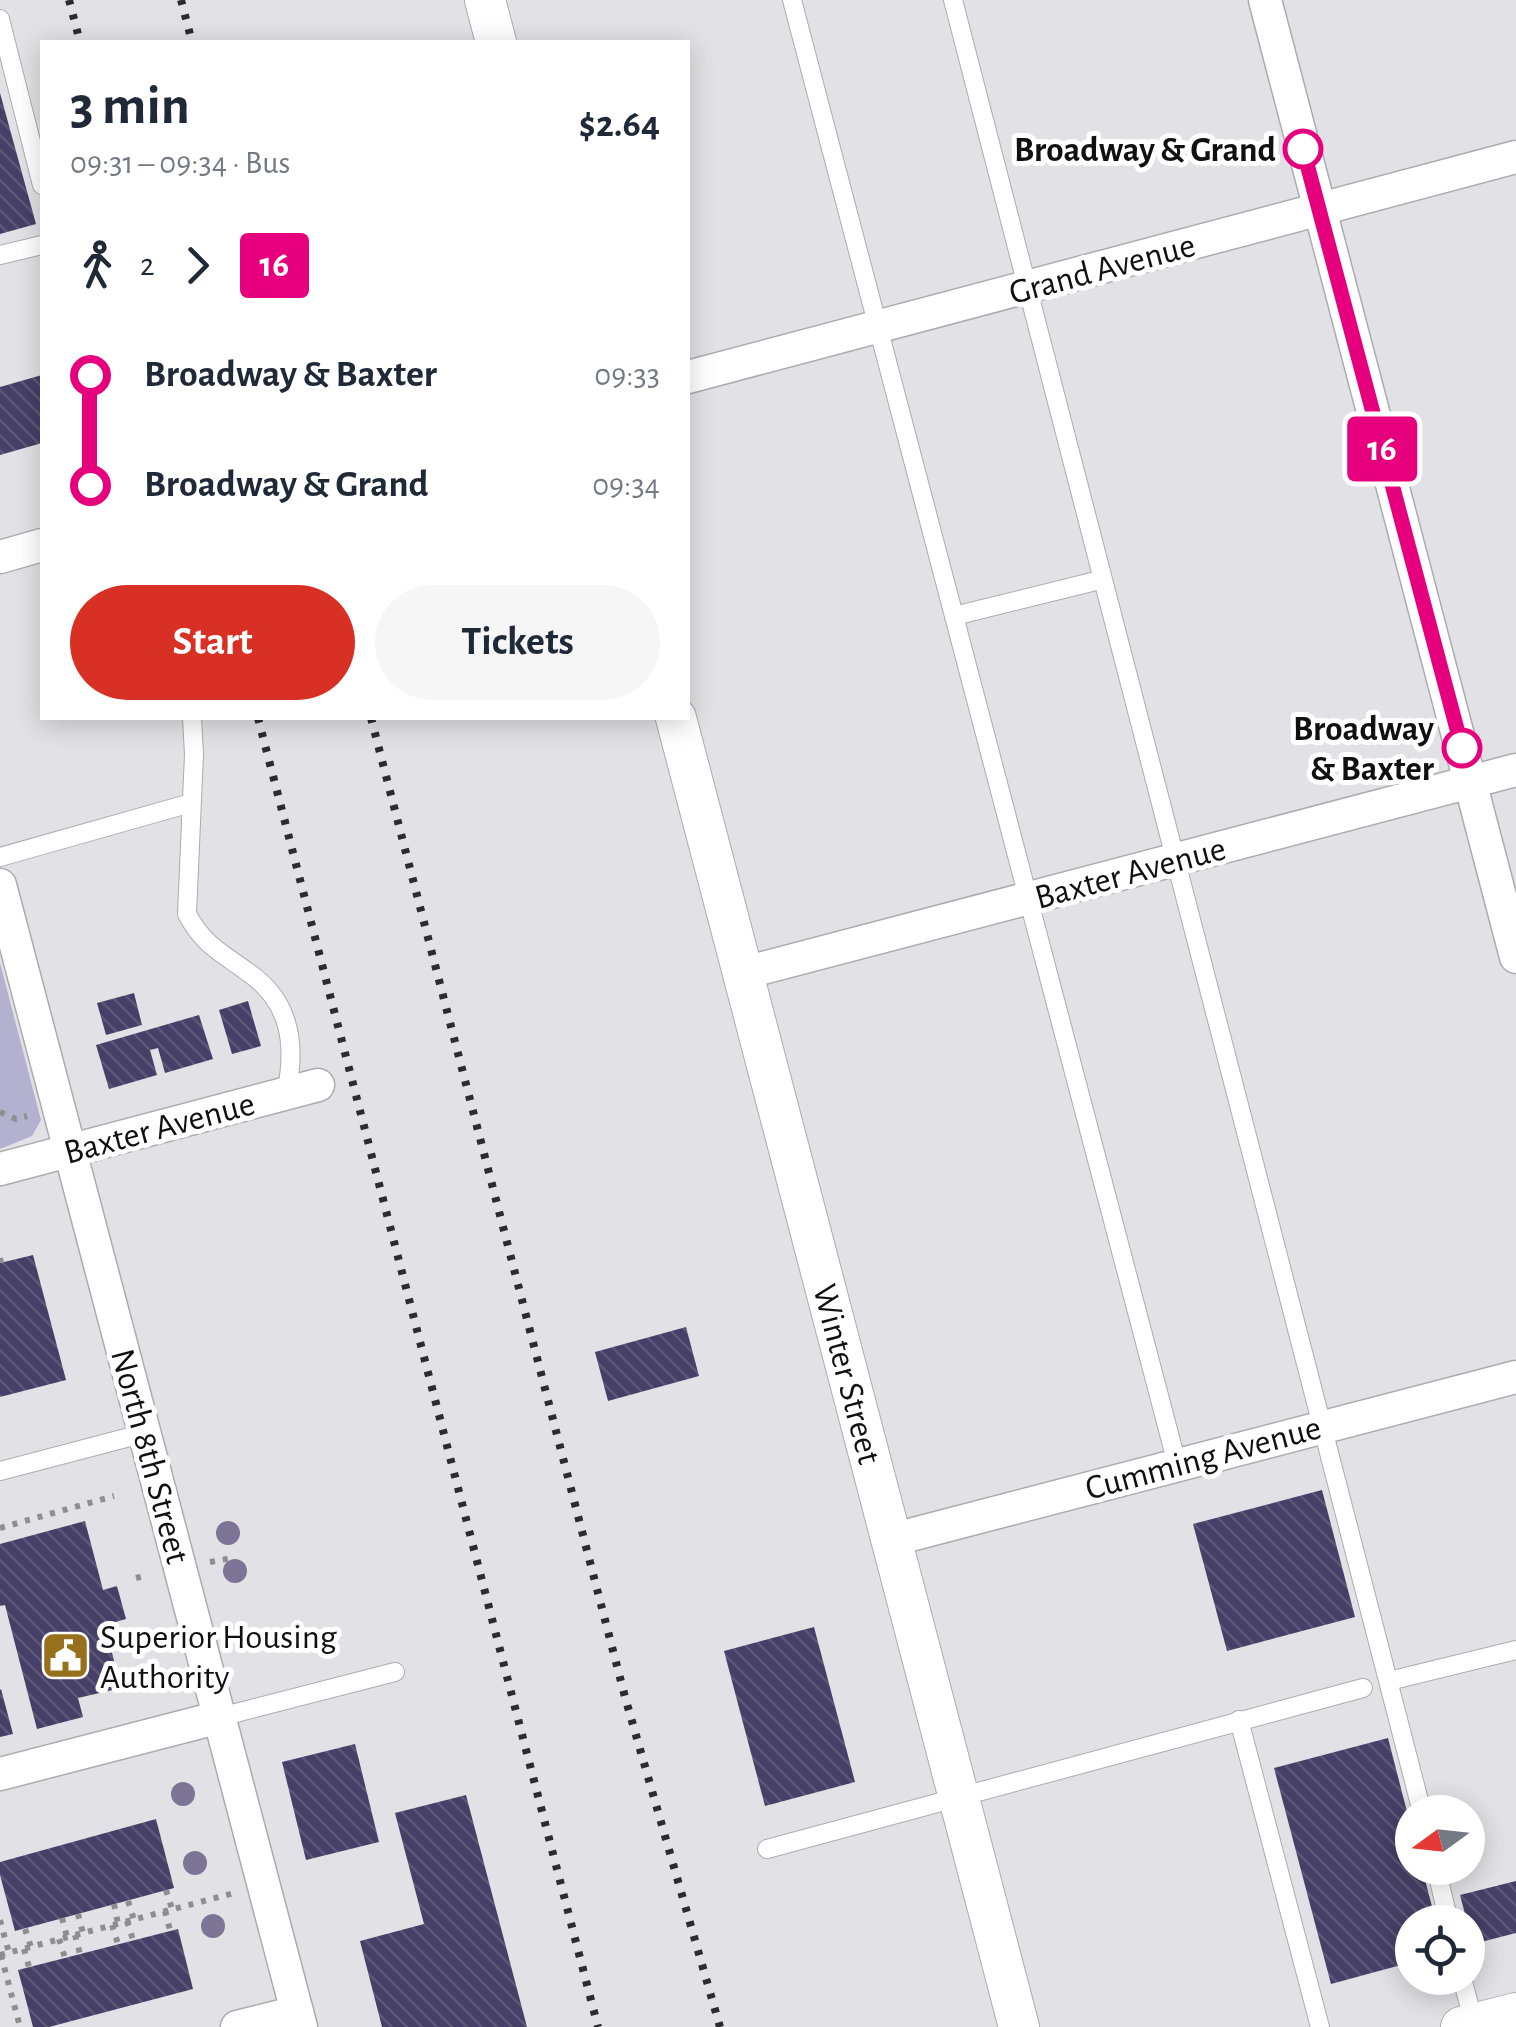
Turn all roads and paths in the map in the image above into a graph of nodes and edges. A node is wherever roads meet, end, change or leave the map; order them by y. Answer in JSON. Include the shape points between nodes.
{"nodes":[{"id":1,"x":485,"y":0,"type":"edge"},
{"id":2,"x":792,"y":0,"type":"edge"},
{"id":3,"x":953,"y":0,"type":"edge"},
{"id":4,"x":1265,"y":0,"type":"edge"},
{"id":5,"x":0,"y":20,"type":"edge"},
{"id":6,"x":495,"y":40,"type":"edge"},
{"id":7,"x":1516,"y":157,"type":"edge"},
{"id":8,"x":40,"y":176,"type":"edge"},
{"id":9,"x":1319,"y":210,"type":"junction"},
{"id":10,"x":40,"y":245,"type":"edge"},
{"id":11,"x":0,"y":255,"type":"edge"},
{"id":12,"x":1026,"y":289,"type":"junction"},
{"id":13,"x":879,"y":327,"type":"junction"},
{"id":14,"x":690,"y":375,"type":"edge"},
{"id":15,"x":40,"y":546,"type":"edge"},
{"id":16,"x":0,"y":556,"type":"edge"},
{"id":17,"x":1100,"y":580,"type":"junction"},
{"id":18,"x":954,"y":616,"type":"junction"},
{"id":19,"x":192,"y":720,"type":"edge"},
{"id":20,"x":677,"y":720,"type":"edge"},
{"id":21,"x":1516,"y":770,"type":"edge"},
{"id":22,"x":1471,"y":782,"type":"junction"},
{"id":23,"x":191,"y":804,"type":"junction"},
{"id":24,"x":0,"y":857,"type":"edge"},
{"id":25,"x":1173,"y":860,"type":"junction"},
{"id":26,"x":0,"y":885,"type":"edge"},
{"id":27,"x":1028,"y":898,"type":"junction"},
{"id":28,"x":1516,"y":957,"type":"edge"},
{"id":29,"x":744,"y":973,"type":"junction"},
{"id":30,"x":318,"y":1085,"type":"dead end"},
{"id":31,"x":286,"y":1094,"type":"junction"},
{"id":32,"x":0,"y":1112,"type":"edge"},
{"id":33,"x":16,"y":1119,"type":"dead end"},
{"id":34,"x":71,"y":1150,"type":"junction"},
{"id":35,"x":0,"y":1169,"type":"edge"},
{"id":36,"x":1516,"y":1377,"type":"edge"},
{"id":37,"x":1323,"y":1426,"type":"junction"},
{"id":38,"x":145,"y":1432,"type":"junction"},
{"id":39,"x":1177,"y":1464,"type":"junction"},
{"id":40,"x":0,"y":1471,"type":"edge"},
{"id":41,"x":114,"y":1496,"type":"dead end"},
{"id":42,"x":0,"y":1528,"type":"edge"},
{"id":43,"x":891,"y":1540,"type":"junction"},
{"id":44,"x":1516,"y":1650,"type":"edge"},
{"id":45,"x":396,"y":1672,"type":"dead end"},
{"id":46,"x":1389,"y":1680,"type":"junction"},
{"id":47,"x":1363,"y":1688,"type":"dead end"},
{"id":48,"x":220,"y":1717,"type":"junction"},
{"id":49,"x":1240,"y":1720,"type":"junction"},
{"id":50,"x":0,"y":1774,"type":"edge"},
{"id":51,"x":1418,"y":1795,"type":"edge"},
{"id":52,"x":958,"y":1798,"type":"junction"},
{"id":53,"x":767,"y":1850,"type":"dead end"},
{"id":54,"x":264,"y":1885,"type":"junction"},
{"id":55,"x":166,"y":1890,"type":"dead end"},
{"id":56,"x":128,"y":1901,"type":"dead end"},
{"id":57,"x":114,"y":1904,"type":"dead end"},
{"id":58,"x":168,"y":1910,"type":"junction"},
{"id":59,"x":78,"y":1914,"type":"dead end"},
{"id":60,"x":62,"y":1918,"type":"dead end"},
{"id":61,"x":0,"y":1920,"type":"edge"},
{"id":62,"x":123,"y":1922,"type":"junction"},
{"id":63,"x":25,"y":1929,"type":"dead end"},
{"id":64,"x":170,"y":1930,"type":"dead end"},
{"id":65,"x":71,"y":1936,"type":"junction"},
{"id":66,"x":132,"y":1940,"type":"dead end"},
{"id":67,"x":118,"y":1944,"type":"dead end"},
{"id":68,"x":27,"y":1948,"type":"junction"},
{"id":69,"x":3,"y":1954,"type":"edge"},
{"id":70,"x":80,"y":1954,"type":"dead end"},
{"id":71,"x":66,"y":1958,"type":"dead end"},
{"id":72,"x":29,"y":1967,"type":"dead end"},
{"id":73,"x":1465,"y":1995,"type":"edge"},
{"id":74,"x":1516,"y":2012,"type":"edge"},
{"id":75,"x":299,"y":2019,"type":"edge"},
{"id":76,"x":1470,"y":2026,"type":"edge"},
{"id":77,"x":20,"y":2027,"type":"edge"},
{"id":78,"x":237,"y":2027,"type":"edge"},
{"id":79,"x":1019,"y":2027,"type":"edge"},
{"id":80,"x":1320,"y":2027,"type":"edge"}],
"edges":[{"from":1,"to":6,"type":"street"},
{"from":2,"to":13,"type":"lane"},
{"from":3,"to":12,"type":"lane"},
{"from":4,"to":9,"type":"street"},
{"from":5,"to":8,"type":"lane"},
{"from":7,"to":9,"type":"street","name":"Grand Avenue"},
{"from":9,"to":12,"type":"street","name":"Grand Avenue"},
{"from":9,"to":22,"type":"street"},
{"from":10,"to":11,"type":"lane"},
{"from":12,"to":13,"type":"street","name":"Grand Avenue"},
{"from":12,"to":17,"type":"lane"},
{"from":13,"to":14,"type":"street","name":"Grand Avenue"},
{"from":13,"to":18,"type":"lane"},
{"from":15,"to":16,"type":"street"},
{"from":17,"to":18,"type":"lane"},
{"from":17,"to":25,"type":"lane"},
{"from":18,"to":27,"type":"lane"},
{"from":19,"to":23,"type":"lane"},
{"from":20,"to":29,"type":"street","name":"Winter Street"},
{"from":21,"to":22,"type":"street","name":"Baxter Avenue"},
{"from":22,"to":25,"type":"street","name":"Baxter Avenue"},
{"from":22,"to":28,"type":"street"},
{"from":23,"to":24,"type":"lane"},
{"from":23,"to":31,"type":"lane","via":[[187,914],[199,936],[254,976],[284,1016],[293,1061]]},
{"from":25,"to":27,"type":"street","name":"Baxter Avenue"},
{"from":25,"to":37,"type":"lane"},
{"from":26,"to":34,"type":"street","name":"North 8th Street"},
{"from":27,"to":29,"type":"street","name":"Baxter Avenue"},
{"from":27,"to":39,"type":"lane"},
{"from":29,"to":43,"type":"street","name":"Winter Street"},
{"from":30,"to":31,"type":"street","name":"Baxter Avenue"},
{"from":31,"to":34,"type":"street","name":"Baxter Avenue"},
{"from":32,"to":33,"type":"path"},
{"from":34,"to":35,"type":"street","name":"Baxter Avenue"},
{"from":34,"to":38,"type":"street","name":"North 8th Street"},
{"from":36,"to":37,"type":"street","name":"Cumming Avenue"},
{"from":37,"to":39,"type":"street","name":"Cumming Avenue"},
{"from":37,"to":46,"type":"lane"},
{"from":38,"to":40,"type":"lane"},
{"from":38,"to":48,"type":"street","name":"North 8th Street"},
{"from":39,"to":43,"type":"street","name":"Cumming Avenue"},
{"from":41,"to":42,"type":"path"},
{"from":43,"to":52,"type":"street","name":"Winter Street"},
{"from":44,"to":46,"type":"lane"},
{"from":45,"to":48,"type":"lane"},
{"from":46,"to":51,"type":"lane"},
{"from":47,"to":49,"type":"lane"},
{"from":48,"to":50,"type":"street"},
{"from":48,"to":54,"type":"street","name":"North 8th Street"},
{"from":49,"to":52,"type":"lane"},
{"from":49,"to":80,"type":"lane"},
{"from":52,"to":53,"type":"lane"},
{"from":52,"to":79,"type":"street","name":"Winter Street"},
{"from":54,"to":58,"type":"path"},
{"from":54,"to":75,"type":"street","name":"North 8th Street"},
{"from":55,"to":58,"type":"path"},
{"from":56,"to":62,"type":"path"},
{"from":57,"to":62,"type":"path"},
{"from":58,"to":62,"type":"path"},
{"from":58,"to":64,"type":"path"},
{"from":59,"to":65,"type":"path"},
{"from":60,"to":65,"type":"path"},
{"from":61,"to":69,"type":"path"},
{"from":62,"to":65,"type":"path"},
{"from":62,"to":66,"type":"path"},
{"from":62,"to":67,"type":"path"},
{"from":63,"to":68,"type":"path"},
{"from":65,"to":68,"type":"path"},
{"from":65,"to":70,"type":"path"},
{"from":65,"to":71,"type":"path"},
{"from":68,"to":69,"type":"path"},
{"from":68,"to":72,"type":"path"},
{"from":69,"to":77,"type":"path"},
{"from":73,"to":76,"type":"lane"},
{"from":74,"to":76,"type":"street"},
{"from":75,"to":78,"type":"street"}]}
